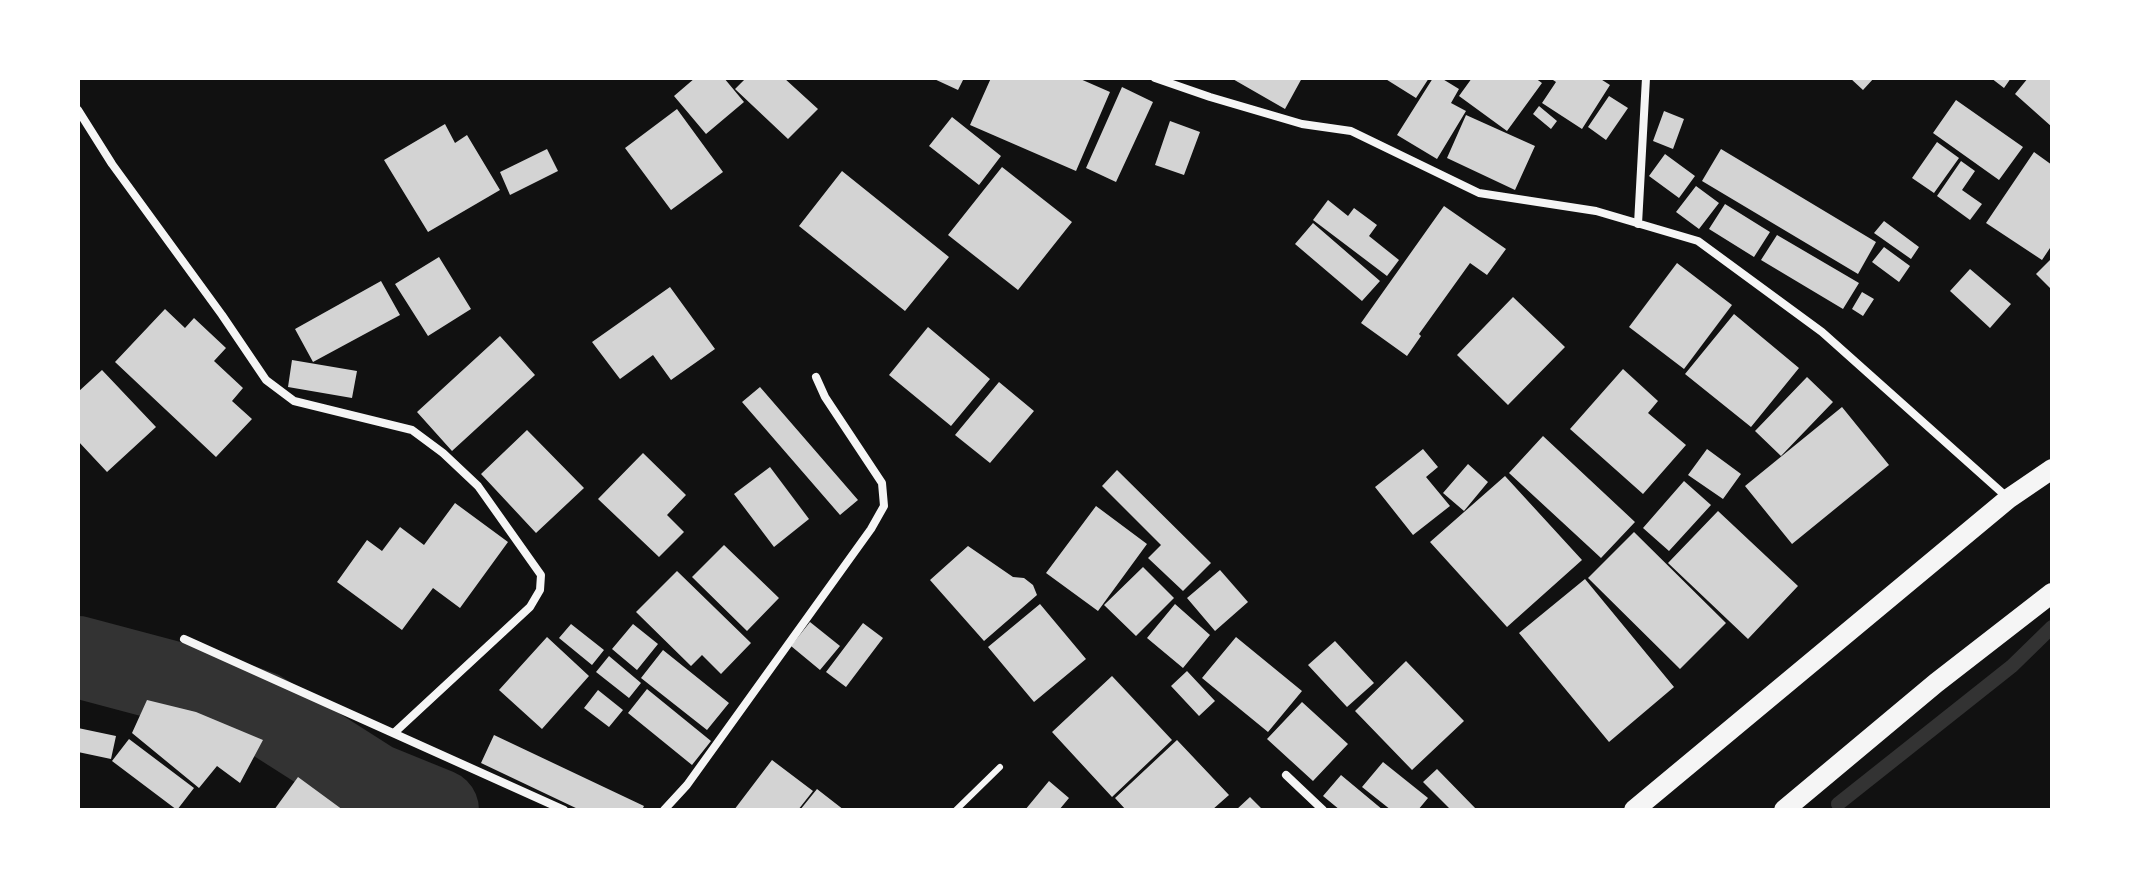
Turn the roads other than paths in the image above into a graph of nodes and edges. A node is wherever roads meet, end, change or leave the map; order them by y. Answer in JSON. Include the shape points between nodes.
{"nodes":[{"id":1,"x":1155,"y":78,"type":"edge"},
{"id":2,"x":1646,"y":78,"type":"edge"},
{"id":3,"x":78,"y":110,"type":"edge"},
{"id":4,"x":1638,"y":224,"type":"junction"},
{"id":5,"x":816,"y":377,"type":"dead end"},
{"id":6,"x":2052,"y":469,"type":"edge"},
{"id":7,"x":2008,"y":499,"type":"junction"},
{"id":8,"x":2052,"y":593,"type":"edge"},
{"id":9,"x":184,"y":639,"type":"dead end"},
{"id":10,"x":394,"y":733,"type":"junction"},
{"id":11,"x":1000,"y":767,"type":"dead end"},
{"id":12,"x":1286,"y":775,"type":"dead end"},
{"id":13,"x":1793,"y":807,"type":"edge"},
{"id":14,"x":564,"y":810,"type":"edge"},
{"id":15,"x":664,"y":810,"type":"edge"},
{"id":16,"x":956,"y":810,"type":"edge"},
{"id":17,"x":1323,"y":810,"type":"edge"},
{"id":18,"x":1634,"y":810,"type":"edge"}],
"edges":[{"from":1,"to":4,"type":"street","via":[[1302,124],[1351,131],[1479,193],[1596,211]]},
{"from":2,"to":4,"type":"street"},
{"from":3,"to":10,"type":"street","via":[[266,380],[294,401],[412,430],[478,486],[541,575],[530,607]]},
{"from":4,"to":7,"type":"street","via":[[1698,241],[1822,332]]},
{"from":5,"to":15,"type":"street","via":[[882,483],[884,506]]},
{"from":6,"to":7,"type":"main road"},
{"from":7,"to":18,"type":"main road"},
{"from":8,"to":13,"type":"main road","via":[[1936,683]]},
{"from":9,"to":10,"type":"street"},
{"from":10,"to":14,"type":"street"},
{"from":11,"to":16,"type":"lane"},
{"from":12,"to":17,"type":"street"}]}
